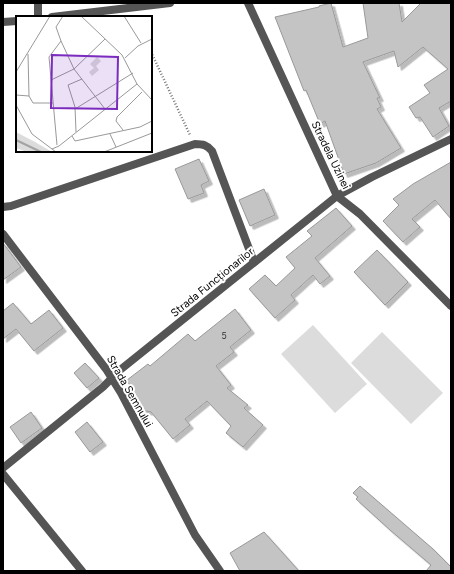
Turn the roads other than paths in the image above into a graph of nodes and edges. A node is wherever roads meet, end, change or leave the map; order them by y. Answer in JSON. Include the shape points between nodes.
{"nodes":[{"id":1,"x":38,"y":3,"type":"edge"},
{"id":2,"x":170,"y":3,"type":"edge"},
{"id":3,"x":248,"y":3,"type":"edge"},
{"id":4,"x":38,"y":16,"type":"edge"},
{"id":5,"x":60,"y":16,"type":"edge"},
{"id":6,"x":16,"y":21,"type":"edge"},
{"id":7,"x":3,"y":22,"type":"edge"},
{"id":8,"x":451,"y":139,"type":"edge"},
{"id":9,"x":337,"y":196,"type":"junction"},
{"id":10,"x":3,"y":207,"type":"edge"},
{"id":11,"x":3,"y":234,"type":"edge"},
{"id":12,"x":254,"y":262,"type":"junction"},
{"id":13,"x":451,"y":306,"type":"edge"},
{"id":14,"x":112,"y":379,"type":"junction"},
{"id":15,"x":3,"y":468,"type":"edge"},
{"id":16,"x":3,"y":474,"type":"edge"},
{"id":17,"x":82,"y":571,"type":"edge"},
{"id":18,"x":220,"y":571,"type":"edge"}],
"edges":[{"from":1,"to":4,"type":"street"},
{"from":2,"to":5,"type":"street"},
{"from":3,"to":9,"type":"street","name":"Stradela Uzinei"},
{"from":6,"to":7,"type":"street"},
{"from":8,"to":9,"type":"street","name":"Strada Funcționarilor"},
{"from":9,"to":12,"type":"street","name":"Strada Funcționarilor"},
{"from":9,"to":13,"type":"street","name":"Stradela Uzinei","via":[[360,214]]},
{"from":10,"to":12,"type":"street","via":[[195,144],[202,144],[212,151]]},
{"from":11,"to":14,"type":"street","name":"Strada Semnului"},
{"from":12,"to":14,"type":"street","name":"Strada Funcționarilor"},
{"from":14,"to":15,"type":"street","name":"Strada Funcționarilor"},
{"from":14,"to":18,"type":"street","name":"Strada Semnului","via":[[195,535]]},
{"from":16,"to":17,"type":"street"}]}
